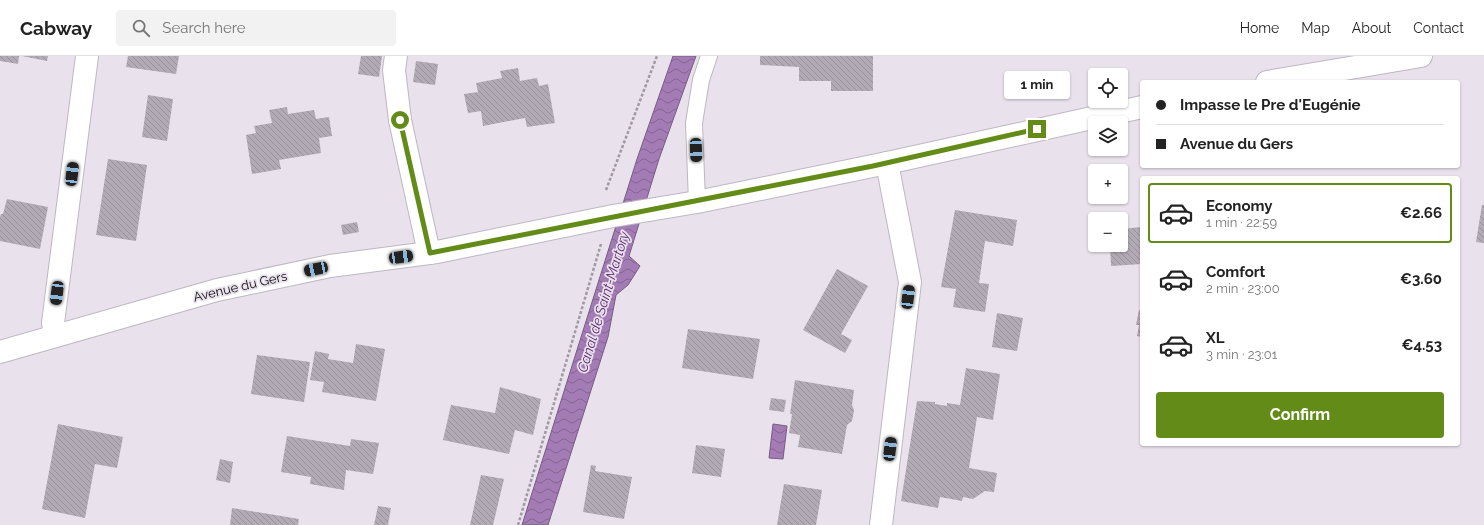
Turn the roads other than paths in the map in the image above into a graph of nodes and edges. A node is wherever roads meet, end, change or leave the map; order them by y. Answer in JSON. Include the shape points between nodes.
{"nodes":[{"id":1,"x":86,"y":56,"type":"edge"},
{"id":2,"x":396,"y":56,"type":"edge"},
{"id":3,"x":709,"y":56,"type":"edge"},
{"id":4,"x":1421,"y":56,"type":"edge"},
{"id":5,"x":1279,"y":80,"type":"edge"},
{"id":6,"x":1140,"y":107,"type":"edge"},
{"id":7,"x":888,"y":163,"type":"junction"},
{"id":8,"x":697,"y":202,"type":"junction"},
{"id":9,"x":430,"y":253,"type":"junction"},
{"id":10,"x":55,"y":336,"type":"junction"},
{"id":11,"x":0,"y":352,"type":"edge"},
{"id":12,"x":881,"y":525,"type":"edge"}],
"edges":[{"from":1,"to":10,"type":"main road","via":[[53,323]]},
{"from":2,"to":9,"type":"main road","via":[[394,70],[400,120]]},
{"from":3,"to":8,"type":"lane","via":[[701,80],[694,123]]},
{"from":4,"to":5,"type":"main road"},
{"from":6,"to":7,"type":"main road","name":"Avenue du Gers"},
{"from":7,"to":8,"type":"main road","name":"Avenue du Gers"},
{"from":7,"to":12,"type":"main road","via":[[910,282]]},
{"from":8,"to":9,"type":"main road","name":"Avenue du Gers"},
{"from":9,"to":10,"type":"main road","name":"Avenue du Gers","via":[[330,266],[217,290]]},
{"from":10,"to":11,"type":"main road","name":"Avenue du Gers"}]}
